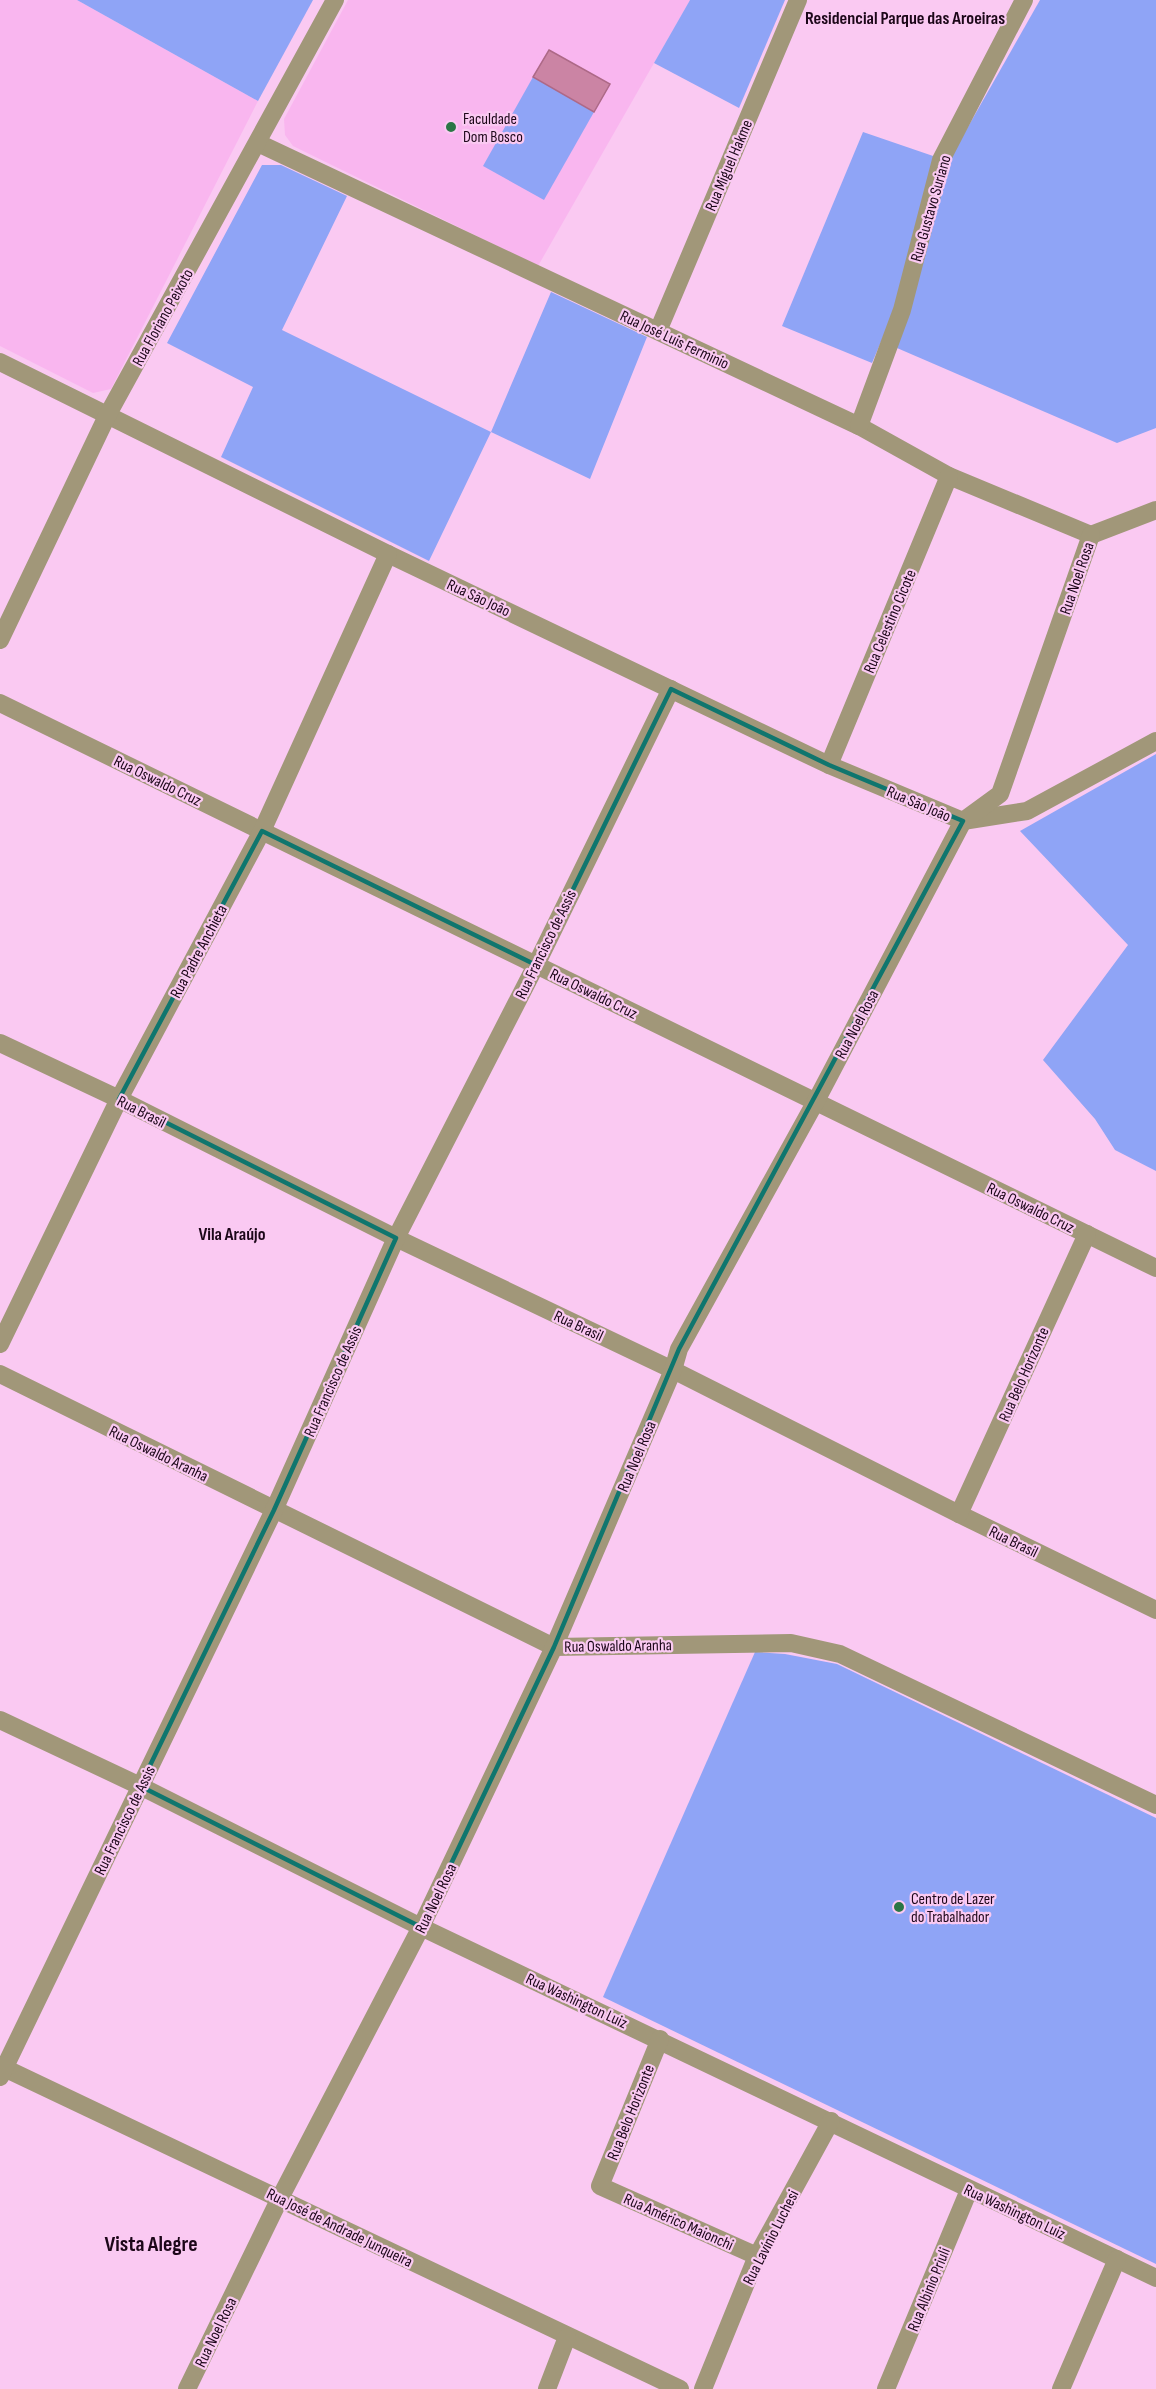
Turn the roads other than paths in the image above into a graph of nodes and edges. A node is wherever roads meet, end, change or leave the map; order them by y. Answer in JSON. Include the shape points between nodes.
{"nodes":[{"id":1,"x":335,"y":0,"type":"edge"},
{"id":2,"x":798,"y":0,"type":"edge"},
{"id":3,"x":1024,"y":0,"type":"edge"},
{"id":4,"x":258,"y":143,"type":"junction"},
{"id":5,"x":658,"y":331,"type":"junction"},
{"id":6,"x":0,"y":362,"type":"edge"},
{"id":7,"x":107,"y":416,"type":"junction"},
{"id":8,"x":859,"y":426,"type":"junction"},
{"id":9,"x":949,"y":476,"type":"junction"},
{"id":10,"x":1156,"y":510,"type":"edge"},
{"id":11,"x":1091,"y":535,"type":"junction"},
{"id":12,"x":388,"y":554,"type":"junction"},
{"id":13,"x":0,"y":640,"type":"edge"},
{"id":14,"x":671,"y":689,"type":"junction"},
{"id":15,"x":0,"y":704,"type":"edge"},
{"id":16,"x":1156,"y":741,"type":"edge"},
{"id":17,"x":829,"y":765,"type":"junction"},
{"id":18,"x":963,"y":821,"type":"junction"},
{"id":19,"x":262,"y":831,"type":"junction"},
{"id":20,"x":536,"y":965,"type":"junction"},
{"id":21,"x":0,"y":1043,"type":"edge"},
{"id":22,"x":119,"y":1099,"type":"junction"},
{"id":23,"x":816,"y":1101,"type":"junction"},
{"id":24,"x":1087,"y":1234,"type":"junction"},
{"id":25,"x":396,"y":1238,"type":"junction"},
{"id":26,"x":1156,"y":1268,"type":"edge"},
{"id":27,"x":0,"y":1344,"type":"edge"},
{"id":28,"x":673,"y":1370,"type":"junction"},
{"id":29,"x":0,"y":1374,"type":"edge"},
{"id":30,"x":274,"y":1510,"type":"junction"},
{"id":31,"x":959,"y":1514,"type":"junction"},
{"id":32,"x":1156,"y":1610,"type":"edge"},
{"id":33,"x":554,"y":1647,"type":"junction"},
{"id":34,"x":0,"y":1720,"type":"edge"},
{"id":35,"x":140,"y":1786,"type":"junction"},
{"id":36,"x":1156,"y":1805,"type":"edge"},
{"id":37,"x":421,"y":1927,"type":"junction"},
{"id":38,"x":660,"y":2039,"type":"junction"},
{"id":39,"x":1,"y":2070,"type":"edge"},
{"id":40,"x":831,"y":2121,"type":"junction"},
{"id":41,"x":600,"y":2186,"type":"joint"},
{"id":42,"x":969,"y":2190,"type":"junction"},
{"id":43,"x":280,"y":2198,"type":"junction"},
{"id":44,"x":757,"y":2256,"type":"junction"},
{"id":45,"x":1116,"y":2259,"type":"junction"},
{"id":46,"x":1156,"y":2278,"type":"edge"},
{"id":47,"x":567,"y":2337,"type":"junction"},
{"id":48,"x":187,"y":2389,"type":"edge"},
{"id":49,"x":547,"y":2389,"type":"edge"},
{"id":50,"x":680,"y":2389,"type":"edge"},
{"id":51,"x":703,"y":2389,"type":"edge"},
{"id":52,"x":886,"y":2389,"type":"edge"},
{"id":53,"x":1060,"y":2389,"type":"edge"}],
"edges":[{"from":1,"to":4,"type":"street","name":"Rua Floriano Peixoto"},
{"from":2,"to":5,"type":"street","name":"Rua Miguel Hakme"},
{"from":3,"to":8,"type":"street","name":"Rua Gustavo Suriano","via":[[941,160],[902,310]]},
{"from":4,"to":5,"type":"street","name":"Rua José Luis Ferminio"},
{"from":4,"to":7,"type":"street","name":"Rua Floriano Peixoto"},
{"from":5,"to":8,"type":"street","name":"Rua José Luis Ferminio"},
{"from":6,"to":7,"type":"street","name":"Rua São João"},
{"from":7,"to":12,"type":"street","name":"Rua São João"},
{"from":7,"to":13,"type":"street","name":"Rua Floriano Peixoto"},
{"from":8,"to":9,"type":"street","name":"Rua José Luis Ferminio"},
{"from":9,"to":11,"type":"street","name":"Rua José Luis Ferminio"},
{"from":9,"to":17,"type":"street","name":"Rua Celestino Cicote"},
{"from":10,"to":11,"type":"street"},
{"from":11,"to":18,"type":"street","name":"Rua Noel Rosa","via":[[1000,794]]},
{"from":12,"to":14,"type":"street","name":"Rua São João"},
{"from":12,"to":19,"type":"street","name":"Rua Padre Anchieta"},
{"from":14,"to":17,"type":"street","name":"Rua São João"},
{"from":14,"to":20,"type":"street","name":"Rua Francisco de Assis"},
{"from":15,"to":19,"type":"street","name":"Rua Oswaldo Cruz"},
{"from":16,"to":18,"type":"street","via":[[1027,811]]},
{"from":17,"to":18,"type":"street","name":"Rua São João"},
{"from":18,"to":23,"type":"street","name":"Rua Noel Rosa"},
{"from":19,"to":20,"type":"street","name":"Rua Oswaldo Cruz"},
{"from":19,"to":22,"type":"street","name":"Rua Padre Anchieta"},
{"from":20,"to":23,"type":"street","name":"Rua Oswaldo Cruz"},
{"from":20,"to":25,"type":"street","name":"Rua Francisco de Assis"},
{"from":21,"to":22,"type":"street","name":"Rua Brasil"},
{"from":22,"to":25,"type":"street","name":"Rua Brasil"},
{"from":22,"to":27,"type":"street","name":"Rua Padre Anchieta"},
{"from":23,"to":24,"type":"street","name":"Rua Oswaldo Cruz"},
{"from":23,"to":28,"type":"street","name":"Rua Noel Rosa","via":[[679,1349]]},
{"from":24,"to":26,"type":"street","name":"Rua Oswaldo Cruz"},
{"from":24,"to":31,"type":"street","name":"Rua Belo Horizonte"},
{"from":25,"to":28,"type":"street","name":"Rua Brasil"},
{"from":25,"to":30,"type":"street","name":"Rua Francisco de Assis"},
{"from":28,"to":31,"type":"street","name":"Rua Brasil"},
{"from":28,"to":33,"type":"street","name":"Rua Noel Rosa"},
{"from":29,"to":30,"type":"street","name":"Rua Oswaldo Aranha"},
{"from":30,"to":33,"type":"street","name":"Rua Oswaldo Aranha"},
{"from":30,"to":35,"type":"street","name":"Rua Francisco de Assis"},
{"from":31,"to":32,"type":"street","name":"Rua Brasil"},
{"from":33,"to":36,"type":"street","name":"Rua Oswaldo Aranha","via":[[790,1643],[840,1654]]},
{"from":33,"to":37,"type":"street","name":"Rua Noel Rosa"},
{"from":34,"to":35,"type":"street","name":"Rua Washington Luiz"},
{"from":35,"to":37,"type":"street","name":"Rua Washington Luiz"},
{"from":35,"to":39,"type":"street","name":"Rua Francisco de Assis"},
{"from":37,"to":38,"type":"street","name":"Rua Washington Luiz"},
{"from":37,"to":43,"type":"street","name":"Rua Noel Rosa"},
{"from":38,"to":40,"type":"street","name":"Rua Washington Luiz"},
{"from":38,"to":41,"type":"street","name":"Rua Belo Horizonte"},
{"from":39,"to":43,"type":"street","name":"Rua José de Andrade Junqueira"},
{"from":40,"to":42,"type":"street","name":"Rua Washington Luiz"},
{"from":40,"to":44,"type":"street","name":"Rua Lavínio Luchesi"},
{"from":41,"to":44,"type":"street","name":"Rua Américo Maionchi"},
{"from":42,"to":45,"type":"street","name":"Rua Washington Luiz"},
{"from":42,"to":52,"type":"street","name":"Rua Albinio Priuli"},
{"from":43,"to":47,"type":"street","name":"Rua José de Andrade Junqueira"},
{"from":43,"to":48,"type":"street","name":"Rua Noel Rosa"},
{"from":44,"to":51,"type":"street","name":"Rua Lavínio Luchesi"},
{"from":45,"to":46,"type":"street","name":"Rua Washington Luiz"},
{"from":45,"to":53,"type":"street"},
{"from":47,"to":49,"type":"street"},
{"from":47,"to":50,"type":"street","name":"Rua José de Andrade Junqueira"}]}
